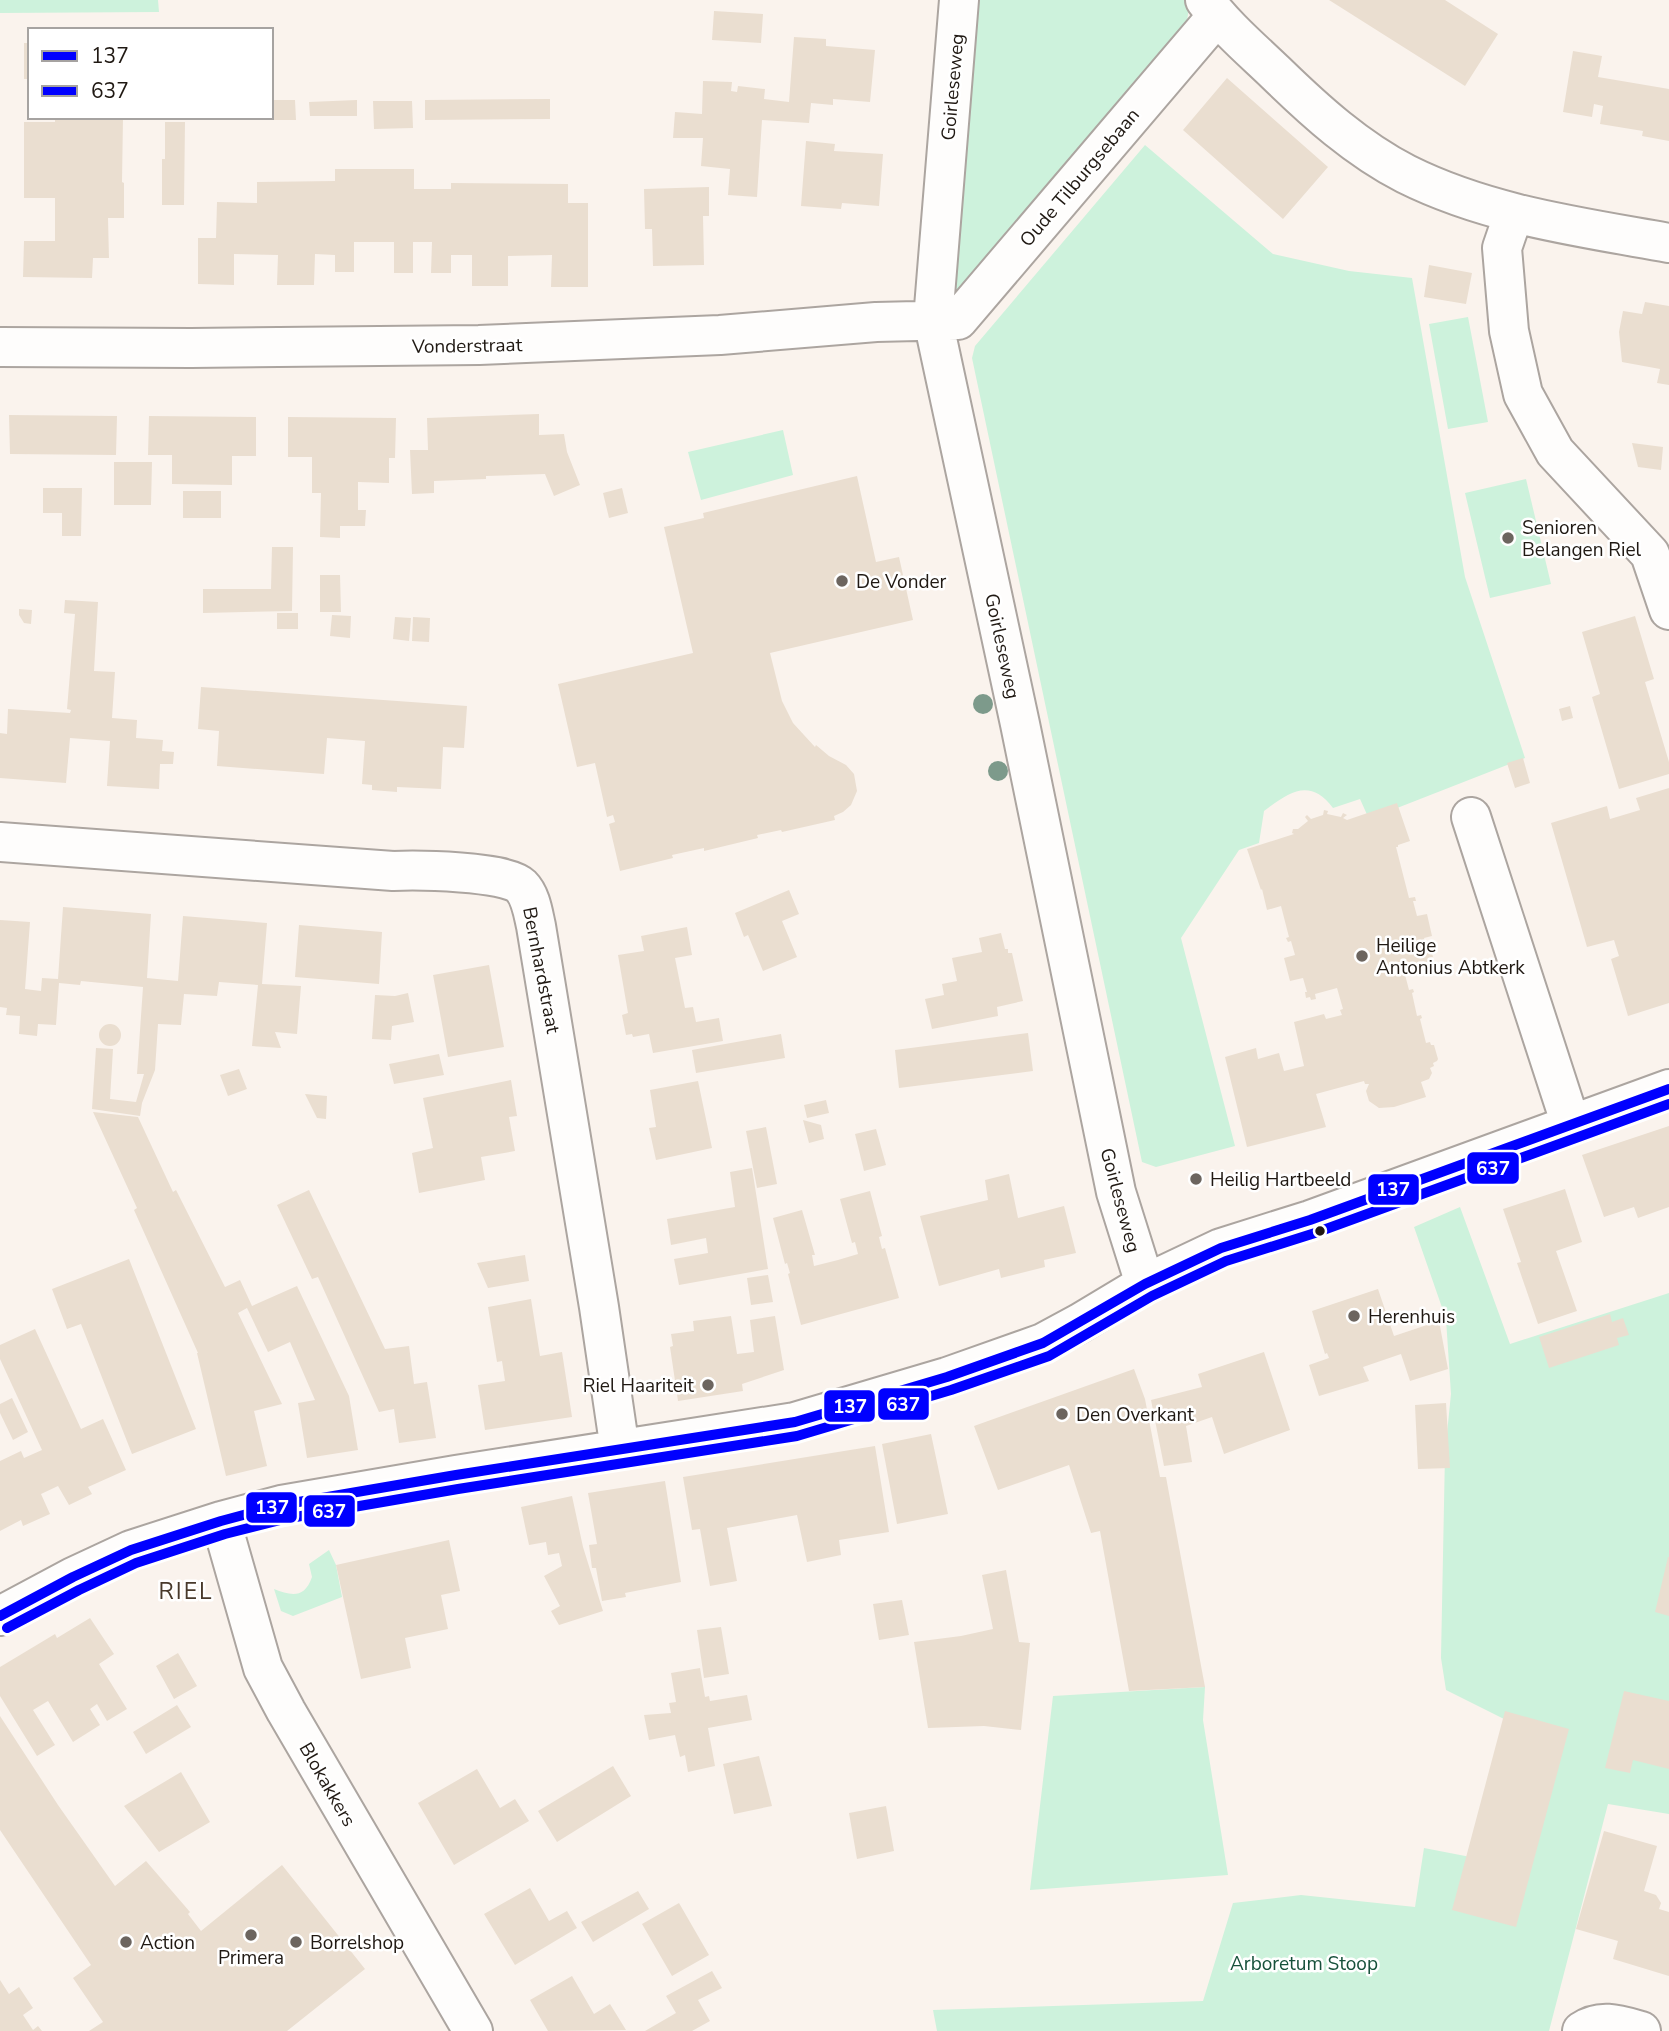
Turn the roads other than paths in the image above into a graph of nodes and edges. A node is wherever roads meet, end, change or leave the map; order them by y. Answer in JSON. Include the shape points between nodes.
{"nodes":[{"id":1,"x":959,"y":0,"type":"edge"},
{"id":2,"x":1211,"y":8,"type":"edge"},
{"id":3,"x":1514,"y":213,"type":"junction"},
{"id":4,"x":1669,"y":243,"type":"edge"},
{"id":5,"x":933,"y":320,"type":"junction"},
{"id":6,"x":0,"y":347,"type":"edge"},
{"id":7,"x":1669,"y":610,"type":"edge"},
{"id":8,"x":1471,"y":817,"type":"dead end"},
{"id":9,"x":0,"y":842,"type":"edge"},
{"id":10,"x":1669,"y":1089,"type":"edge"},
{"id":11,"x":1571,"y":1125,"type":"junction"},
{"id":12,"x":1145,"y":1284,"type":"junction"},
{"id":13,"x":620,"y":1450,"type":"junction"},
{"id":14,"x":221,"y":1521,"type":"junction"},
{"id":15,"x":0,"y":1616,"type":"edge"},
{"id":16,"x":473,"y":2031,"type":"edge"},
{"id":17,"x":1581,"y":2031,"type":"edge"},
{"id":18,"x":1641,"y":2031,"type":"edge"}],
"edges":[{"from":1,"to":5,"type":"street","name":"Goirleseweg"},
{"from":2,"to":3,"type":"street","name":"Oude Tilburgsebaan","via":[[1356,144],[1440,190]]},
{"from":2,"to":5,"type":"street","name":"Oude Tilburgsebaan","via":[[958,320]]},
{"from":3,"to":4,"type":"street","name":"Oude Tilburgsebaan"},
{"from":3,"to":7,"type":"street","via":[[1502,247],[1509,331],[1523,394],[1555,452],[1650,554]]},
{"from":5,"to":6,"type":"street","name":"Vonderstraat","via":[[492,345]]},
{"from":5,"to":12,"type":"street","name":"Goirleseweg","via":[[1116,1192]]},
{"from":8,"to":11,"type":"street"},
{"from":9,"to":13,"type":"street","name":"Bernhardstraat","via":[[424,870],[506,878],[520,885],[536,926]]},
{"from":10,"to":11,"type":"street"},
{"from":11,"to":12,"type":"street","via":[[1220,1248]]},
{"from":12,"to":13,"type":"street","via":[[1042,1343],[958,1374],[794,1422]]},
{"from":13,"to":14,"type":"street","via":[[325,1497]]},
{"from":14,"to":15,"type":"street","via":[[131,1550]]},
{"from":14,"to":16,"type":"street","name":"Blokakkers","via":[[263,1668]]},
{"from":17,"to":18,"type":"street","via":[[1608,2022]]}]}
